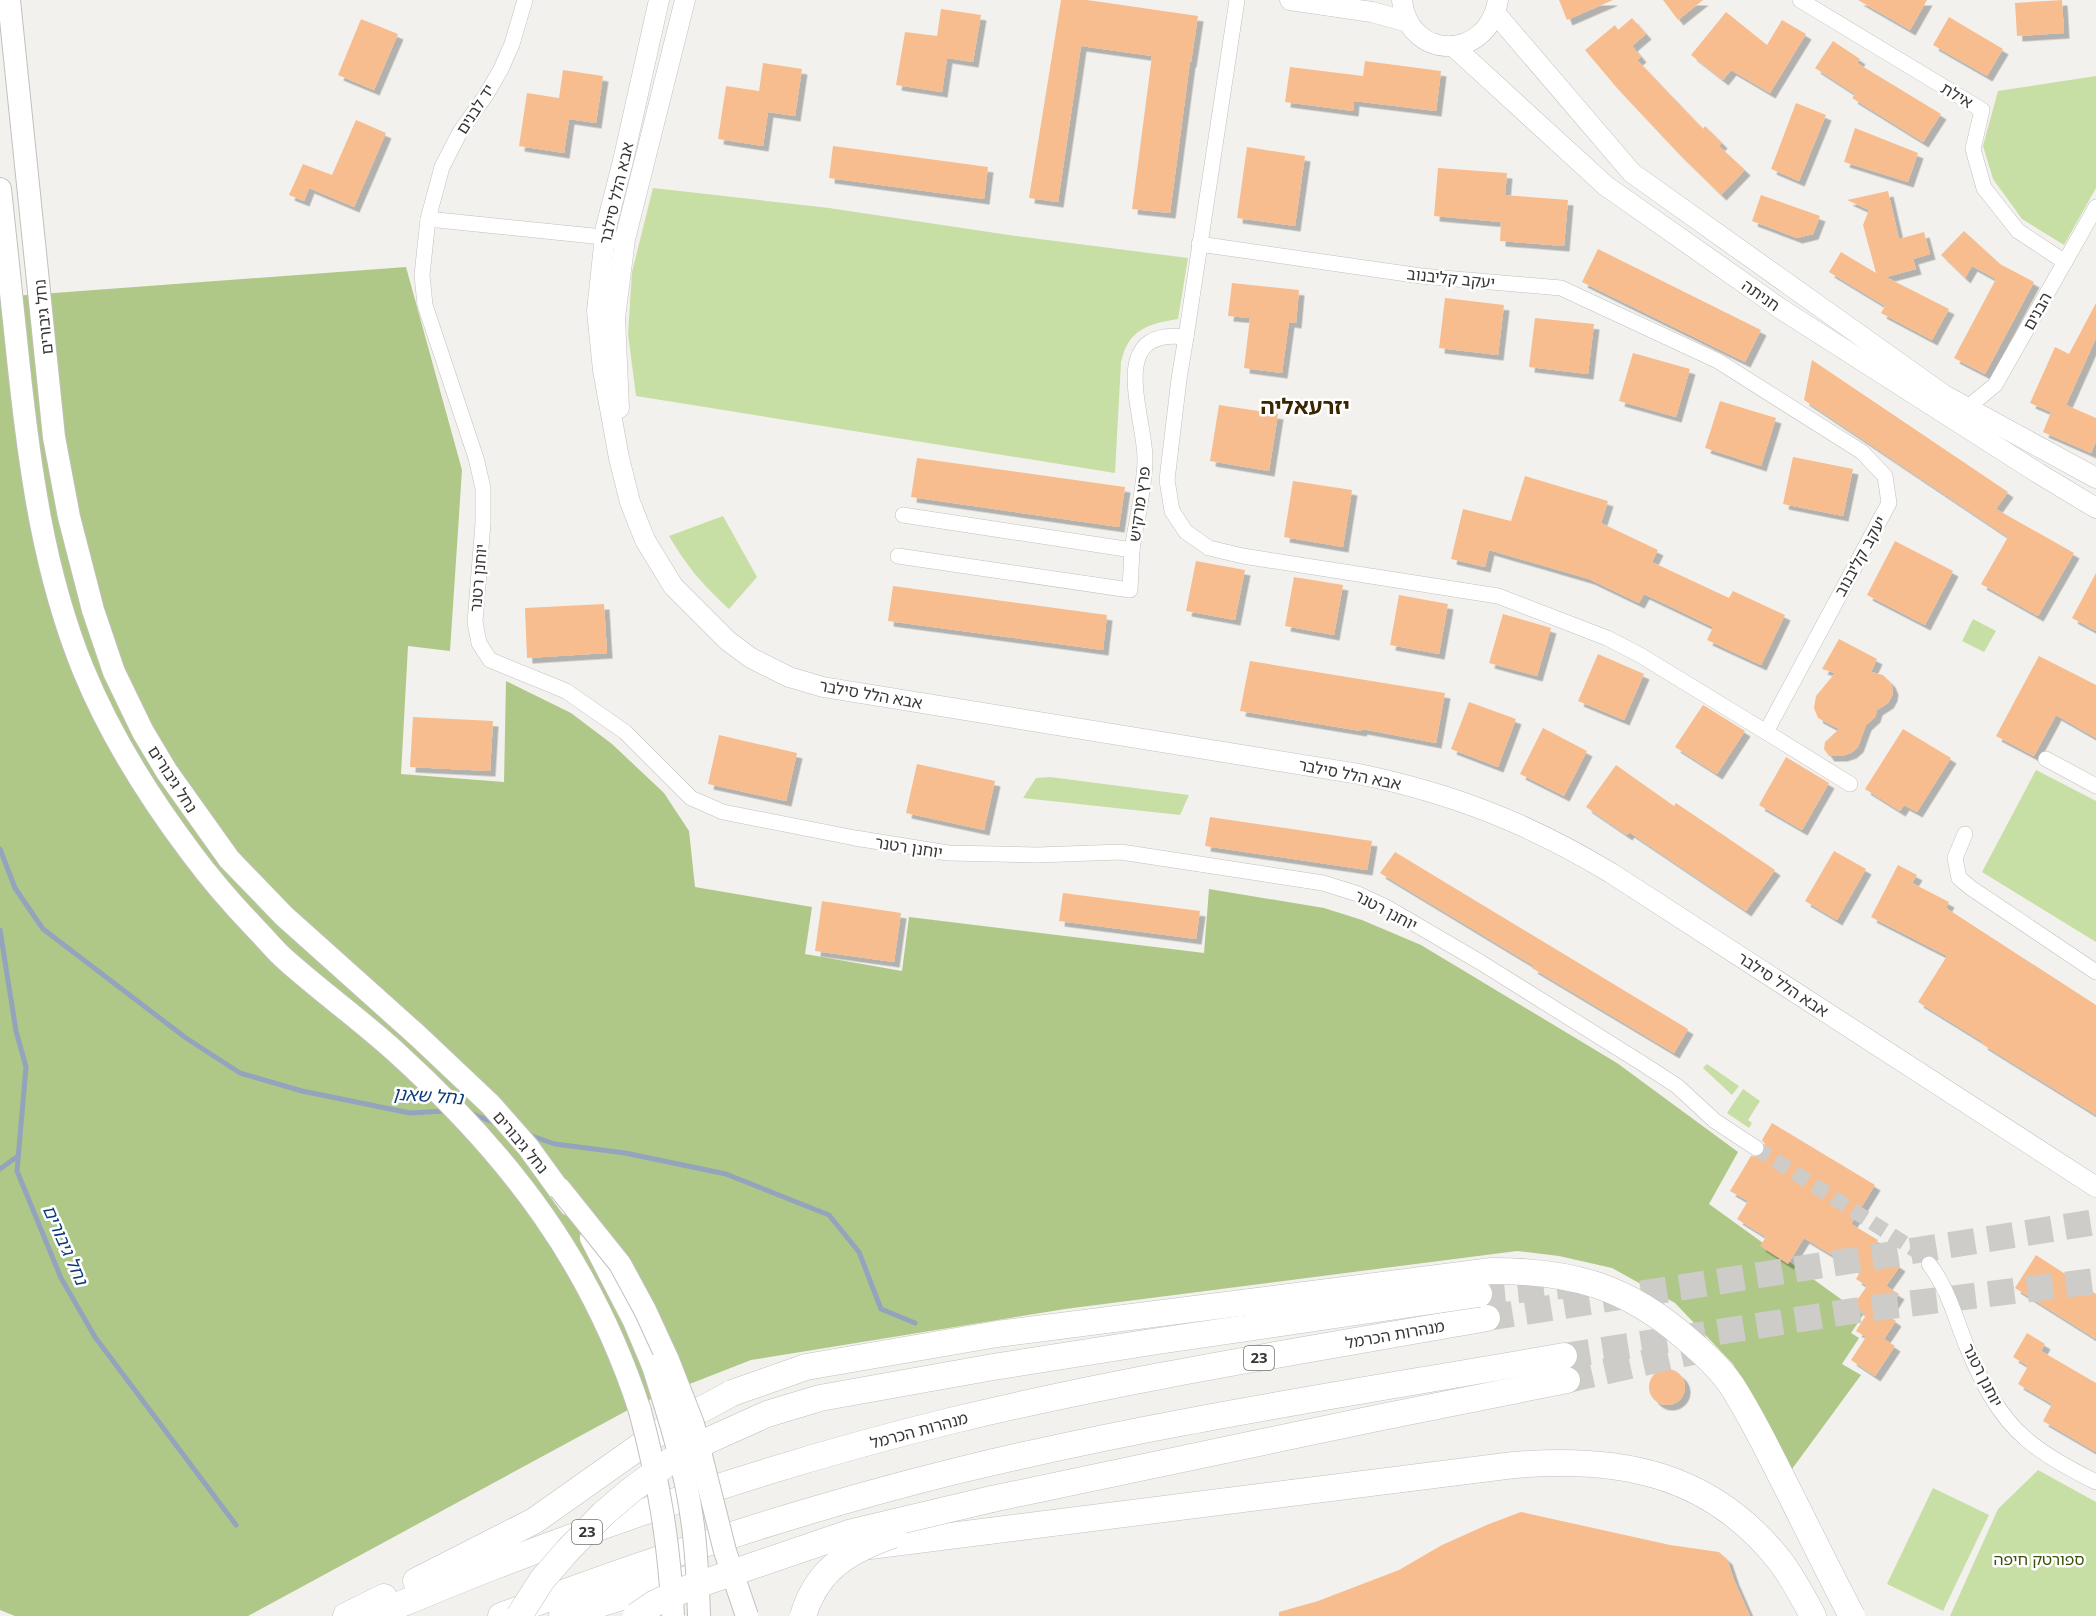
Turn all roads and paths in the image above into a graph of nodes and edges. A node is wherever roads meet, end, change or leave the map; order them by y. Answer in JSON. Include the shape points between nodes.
{"nodes":[{"id":1,"x":9,"y":0,"type":"edge"},
{"id":2,"x":525,"y":0,"type":"edge"},
{"id":3,"x":659,"y":0,"type":"edge"},
{"id":4,"x":685,"y":0,"type":"edge"},
{"id":5,"x":1237,"y":0,"type":"edge"},
{"id":6,"x":1290,"y":0,"type":"edge"},
{"id":7,"x":1402,"y":0,"type":"edge"},
{"id":8,"x":1800,"y":0,"type":"edge"},
{"id":9,"x":1497,"y":7,"type":"edge"},
{"id":10,"x":1408,"y":22,"type":"junction"},
{"id":11,"x":1453,"y":46,"type":"junction"},
{"id":12,"x":0,"y":189,"type":"edge"},
{"id":13,"x":2096,"y":207,"type":"edge"},
{"id":14,"x":428,"y":219,"type":"junction"},
{"id":15,"x":604,"y":237,"type":"junction"},
{"id":16,"x":625,"y":239,"type":"junction"},
{"id":17,"x":1199,"y":244,"type":"junction"},
{"id":18,"x":2065,"y":262,"type":"junction"},
{"id":19,"x":1186,"y":337,"type":"junction"},
{"id":20,"x":1968,"y":406,"type":"junction"},
{"id":21,"x":619,"y":458,"type":"junction"},
{"id":22,"x":2096,"y":478,"type":"edge"},
{"id":23,"x":2096,"y":508,"type":"edge"},
{"id":24,"x":903,"y":515,"type":"dead end"},
{"id":25,"x":1132,"y":550,"type":"junction"},
{"id":26,"x":898,"y":556,"type":"dead end"},
{"id":27,"x":1766,"y":732,"type":"junction"},
{"id":28,"x":2046,"y":759,"type":"dead end"},
{"id":29,"x":1850,"y":784,"type":"dead end"},
{"id":30,"x":2096,"y":786,"type":"edge"},
{"id":31,"x":1965,"y":834,"type":"dead end"},
{"id":32,"x":2096,"y":972,"type":"edge"},
{"id":33,"x":1756,"y":1148,"type":"tunnel mouth"},
{"id":34,"x":2095,"y":1184,"type":"edge"},
{"id":35,"x":560,"y":1189,"type":"junction"},
{"id":36,"x":1929,"y":1264,"type":"tunnel mouth"},
{"id":37,"x":2096,"y":1482,"type":"edge"},
{"id":38,"x":992,"y":1499,"type":"junction"},
{"id":39,"x":346,"y":1616,"type":"edge"},
{"id":40,"x":371,"y":1616,"type":"edge"},
{"id":41,"x":501,"y":1616,"type":"edge"},
{"id":42,"x":519,"y":1616,"type":"edge"},
{"id":43,"x":562,"y":1616,"type":"edge"},
{"id":44,"x":636,"y":1616,"type":"edge"},
{"id":45,"x":673,"y":1616,"type":"edge"},
{"id":46,"x":699,"y":1616,"type":"edge"},
{"id":47,"x":747,"y":1616,"type":"edge"},
{"id":48,"x":803,"y":1616,"type":"edge"},
{"id":49,"x":1813,"y":1616,"type":"edge"},
{"id":50,"x":1852,"y":1616,"type":"edge"}],
"edges":[{"from":1,"to":35,"type":"main road","name":"נחל גיבורים","via":[[54,436],[69,517],[114,672],[167,772],[229,859],[284,916],[418,1035],[490,1106]]},
{"from":2,"to":14,"type":"street","name":"יד לבנים","via":[[501,69],[442,167]]},
{"from":3,"to":15,"type":"street","name":"אבא הלל סילבר"},
{"from":4,"to":16,"type":"street","name":"אבא הלל סילבר"},
{"from":5,"to":17,"type":"street","name":"פרץ מרקיש"},
{"from":6,"to":10,"type":"street","via":[[1372,12]]},
{"from":7,"to":10,"type":"street"},
{"from":8,"to":18,"type":"street","name":"אילת","via":[[1982,110],[1973,149],[1984,188],[2018,231]]},
{"from":9,"to":11,"type":"street","via":[[1489,27],[1479,37]]},
{"from":9,"to":20,"type":"street","name":"חניתה","via":[[1632,173],[1944,395]]},
{"from":10,"to":11,"type":"street","via":[[1427,40]]},
{"from":11,"to":23,"type":"street","name":"חניתה","via":[[1606,186],[1781,309]]},
{"from":12,"to":45,"type":"main road","name":"נחל גיבורים","bridge":true,"via":[[28,448],[40,520],[63,611],[103,714],[125,756],[192,854],[235,907],[284,958],[450,1103],[540,1209],[568,1251],[630,1381],[653,1461],[665,1522]]},
{"from":13,"to":18,"type":"street","name":"הבנים"},
{"from":14,"to":15,"type":"street"},
{"from":14,"to":33,"type":"street","name":"יוחנן רטנר","via":[[422,275],[425,305],[483,488],[475,622],[479,643],[490,660],[566,691],[625,732],[691,798],[723,812],[948,853],[1121,852],[1323,883],[1358,894],[1480,962],[1646,1065],[1677,1086],[1715,1121]]},
{"from":15,"to":16,"type":"street"},
{"from":15,"to":21,"type":"street","name":"אבא הלל סילבר","via":[[597,311]]},
{"from":16,"to":21,"type":"street","name":"אבא הלל סילבר","via":[[615,318]]},
{"from":17,"to":19,"type":"street","name":"פרץ מרקיש"},
{"from":17,"to":27,"type":"street","name":"יעקב קליבנוב","via":[[1421,276],[1561,288],[1718,361],[1862,452],[1885,476],[1889,503]]},
{"from":18,"to":20,"type":"street","name":"הבנים","via":[[1995,385]]},
{"from":19,"to":25,"type":"street","name":"פרץ מרקיש","via":[[1157,339],[1143,347],[1136,361],[1134,380],[1145,460]]},
{"from":19,"to":27,"type":"street","name":"פרץ מרקיש","via":[[1167,480],[1173,511],[1186,532],[1209,548],[1498,596],[1615,642]]},
{"from":20,"to":22,"type":"street","name":"חניתה"},
{"from":21,"to":34,"type":"street","name":"אבא הלל סילבר","via":[[645,540],[672,586],[728,641],[768,667],[823,687],[1359,774],[1479,807],[1560,843],[1611,873]]},
{"from":24,"to":25,"type":"street","name":"פרץ מרקיש"},
{"from":25,"to":26,"type":"street","via":[[1130,590]]},
{"from":27,"to":29,"type":"street"},
{"from":28,"to":30,"type":"street"},
{"from":31,"to":32,"type":"street","via":[[1955,858],[1959,878]]},
{"from":35,"to":46,"type":"main road","name":"נחל גיבורים","bridge":true,"via":[[604,1262],[653,1366],[675,1436],[692,1518]]},
{"from":35,"to":47,"type":"main road","bridge":true,"via":[[620,1264],[668,1360],[693,1424]]},
{"from":36,"to":37,"type":"street","name":"יוחנן רטנר","via":[[1949,1295],[1970,1355],[1996,1405],[2026,1440]]},
{"from":38,"to":41,"type":"highway","via":[[1382,1417],[1566,1368],[1154,1428],[953,1472],[846,1500],[631,1568]]},
{"from":38,"to":44,"type":"highway","bridge":true,"via":[[849,1533],[688,1588]]},
{"from":38,"to":48,"type":"highway","bridge":true,"via":[[845,1556],[818,1582]]},
{"from":39,"to":50,"type":"highway","bridge":true,"via":[[534,1521],[660,1432],[732,1393],[806,1367],[997,1334],[1492,1271],[1532,1271],[1602,1287],[1646,1307],[1708,1358],[1731,1384],[1759,1434]]},
{"from":40,"to":42,"type":"highway","name":"מנהרות הכרמל","number":"23","bridge":true,"via":[[495,1566],[638,1514],[804,1461],[949,1422],[1483,1306],[1158,1341],[820,1398],[767,1414],[669,1462],[630,1491],[603,1514],[567,1551]]},
{"from":43,"to":49,"type":"highway","bridge":true,"via":[[651,1588],[821,1552],[1551,1462],[1634,1468],[1715,1501],[1766,1544]]}]}
